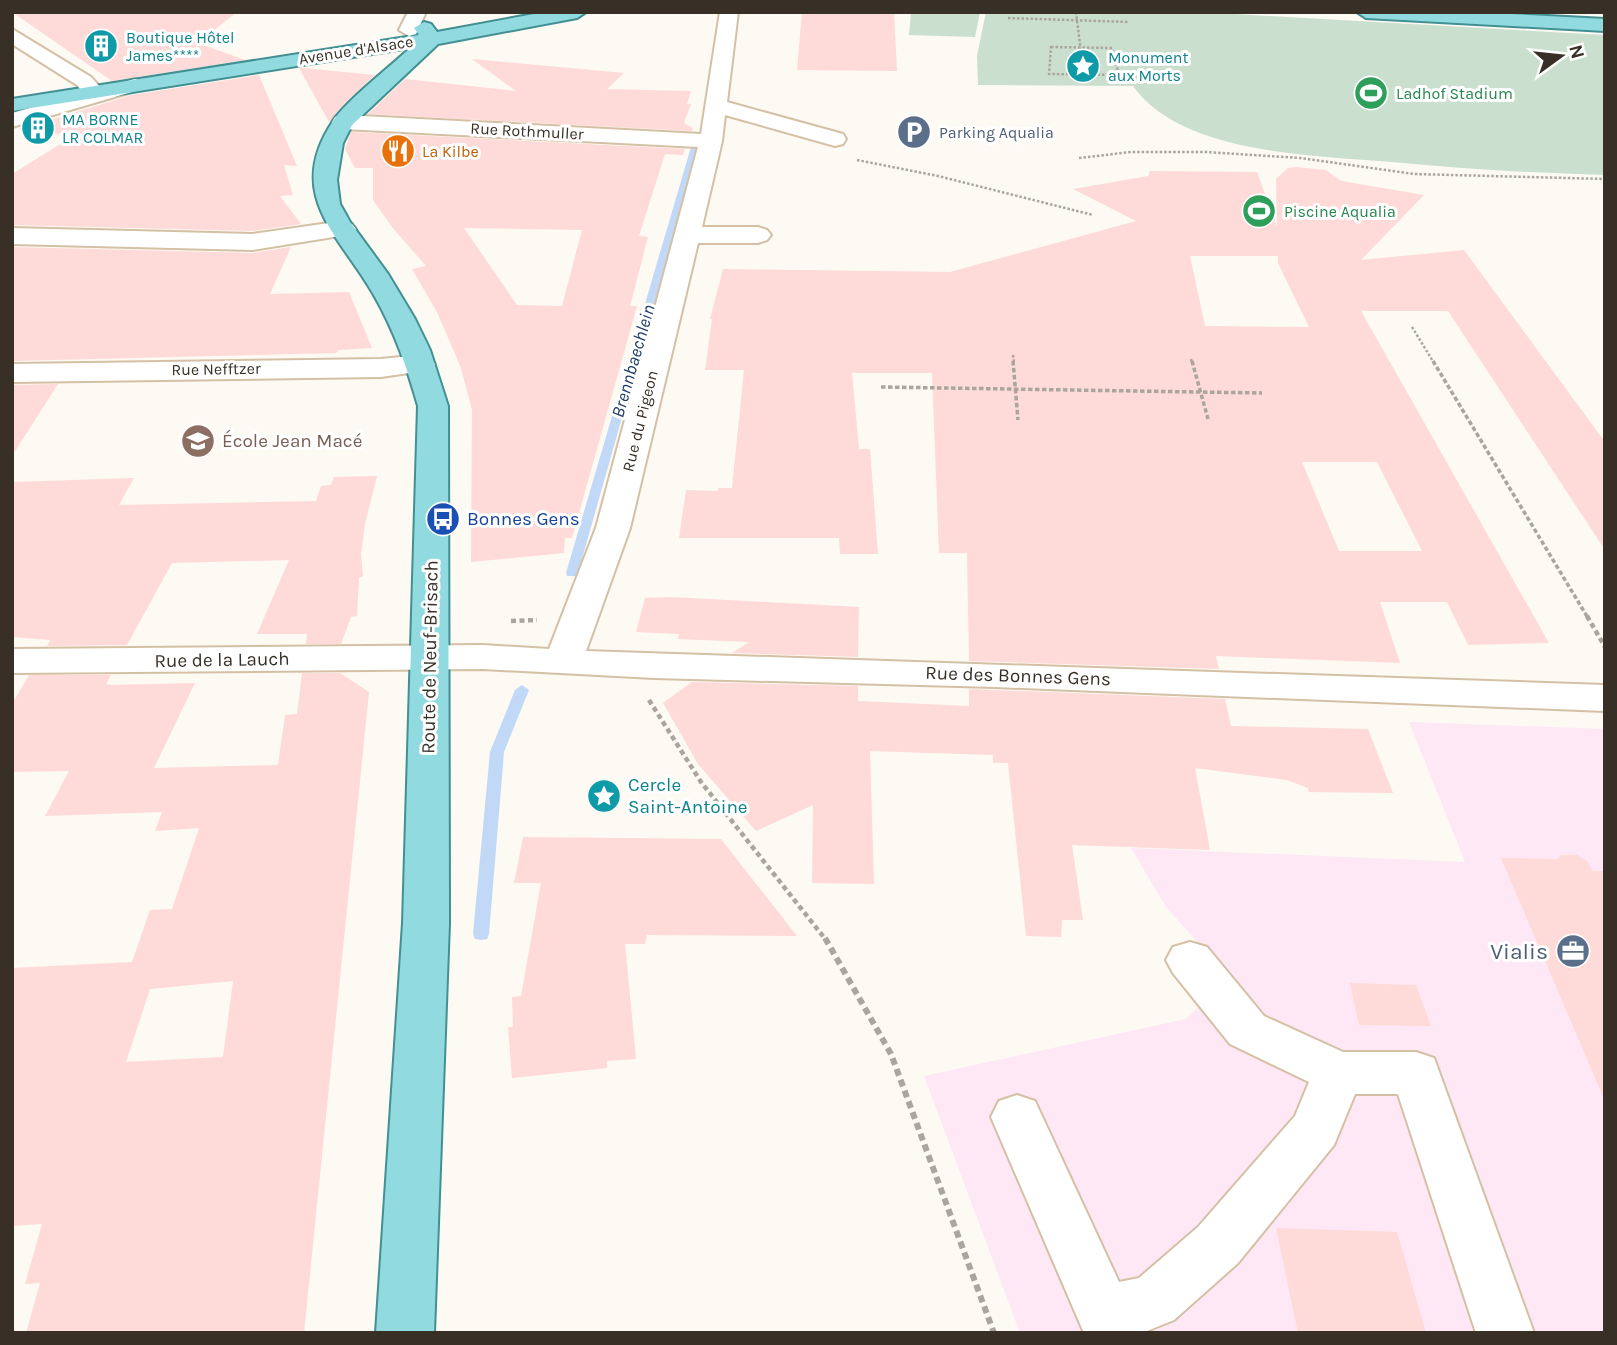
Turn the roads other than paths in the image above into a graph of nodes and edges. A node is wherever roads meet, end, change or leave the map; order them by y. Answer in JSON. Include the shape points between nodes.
{"nodes":[{"id":1,"x":516,"y":12,"type":"edge"},
{"id":2,"x":577,"y":12,"type":"edge"},
{"id":3,"x":729,"y":12,"type":"edge"},
{"id":4,"x":1366,"y":12,"type":"edge"},
{"id":5,"x":14,"y":25,"type":"edge"},
{"id":6,"x":1605,"y":25,"type":"edge"},
{"id":7,"x":422,"y":30,"type":"edge"},
{"id":8,"x":135,"y":86,"type":"joint"},
{"id":9,"x":92,"y":90,"type":"junction"},
{"id":10,"x":12,"y":92,"type":"edge"},
{"id":11,"x":12,"y":105,"type":"edge"},
{"id":12,"x":716,"y":106,"type":"junction"},
{"id":13,"x":12,"y":120,"type":"edge"},
{"id":14,"x":343,"y":122,"type":"junction"},
{"id":15,"x":835,"y":139,"type":"dead end"},
{"id":16,"x":711,"y":141,"type":"junction"},
{"id":17,"x":343,"y":229,"type":"junction"},
{"id":18,"x":687,"y":235,"type":"junction"},
{"id":19,"x":758,"y":235,"type":"dead end"},
{"id":20,"x":12,"y":236,"type":"edge"},
{"id":21,"x":420,"y":364,"type":"junction"},
{"id":22,"x":12,"y":373,"type":"edge"},
{"id":23,"x":431,"y":658,"type":"junction"},
{"id":24,"x":564,"y":659,"type":"junction"},
{"id":25,"x":12,"y":662,"type":"edge"},
{"id":26,"x":1604,"y":699,"type":"edge"},
{"id":27,"x":1190,"y":960,"type":"dead end"},
{"id":28,"x":1338,"y":1073,"type":"junction"},
{"id":29,"x":1017,"y":1117,"type":"dead end"},
{"id":30,"x":1108,"y":1323,"type":"edge"},
{"id":31,"x":405,"y":1333,"type":"edge"},
{"id":32,"x":1505,"y":1333,"type":"edge"}],
"edges":[{"from":1,"to":7,"type":"main road","name":"Avenue d'Alsace"},
{"from":2,"to":7,"type":"main road","name":"Avenue d'Alsace"},
{"from":3,"to":12,"type":"street","name":"Rue du Pigeon"},
{"from":4,"to":6,"type":"main road"},
{"from":5,"to":9,"type":"street"},
{"from":7,"to":8,"type":"main road","name":"Avenue d'Alsace"},
{"from":7,"to":9,"type":"main road","name":"Avenue d'Alsace"},
{"from":7,"to":14,"type":"main road","name":"Route de Neuf-Brisach"},
{"from":8,"to":9,"type":"street","name":"Avenue d'Alsace"},
{"from":9,"to":10,"type":"main road","name":"Avenue d'Alsace"},
{"from":9,"to":11,"type":"main road","name":"Avenue d'Alsace"},
{"from":9,"to":13,"type":"street","name":"Avenue d'Alsace"},
{"from":12,"to":15,"type":"street"},
{"from":12,"to":16,"type":"street","name":"Rue du Pigeon"},
{"from":14,"to":16,"type":"street","name":"Rue Rothmuller"},
{"from":14,"to":17,"type":"main road","name":"Route de Neuf-Brisach","via":[[334,136],[325,181],[332,214]]},
{"from":16,"to":18,"type":"street","name":"Rue du Pigeon"},
{"from":17,"to":20,"type":"street","via":[[253,242]]},
{"from":17,"to":21,"type":"main road","name":"Route de Neuf-Brisach","via":[[403,322]]},
{"from":18,"to":19,"type":"street"},
{"from":18,"to":24,"type":"street","name":"Rue du Pigeon","via":[[612,528]]},
{"from":21,"to":22,"type":"street","name":"Rue Nefftzer"},
{"from":21,"to":23,"type":"main road","name":"Route de Neuf-Brisach","via":[[433,406]]},
{"from":23,"to":24,"type":"street","name":"Rue des Bonnes Gens"},
{"from":23,"to":25,"type":"street","name":"Rue de la Lauch"},
{"from":23,"to":31,"type":"main road","name":"Route de Neuf-Brisach","via":[[425,923]]},
{"from":24,"to":26,"type":"street","name":"Rue des Bonnes Gens","via":[[654,666]]},
{"from":27,"to":28,"type":"street","via":[[1247,1030]]},
{"from":28,"to":30,"type":"street","via":[[1316,1129],[1218,1245],[1154,1301]]},
{"from":28,"to":32,"type":"street","via":[[1416,1073]]},
{"from":29,"to":30,"type":"street"}]}
